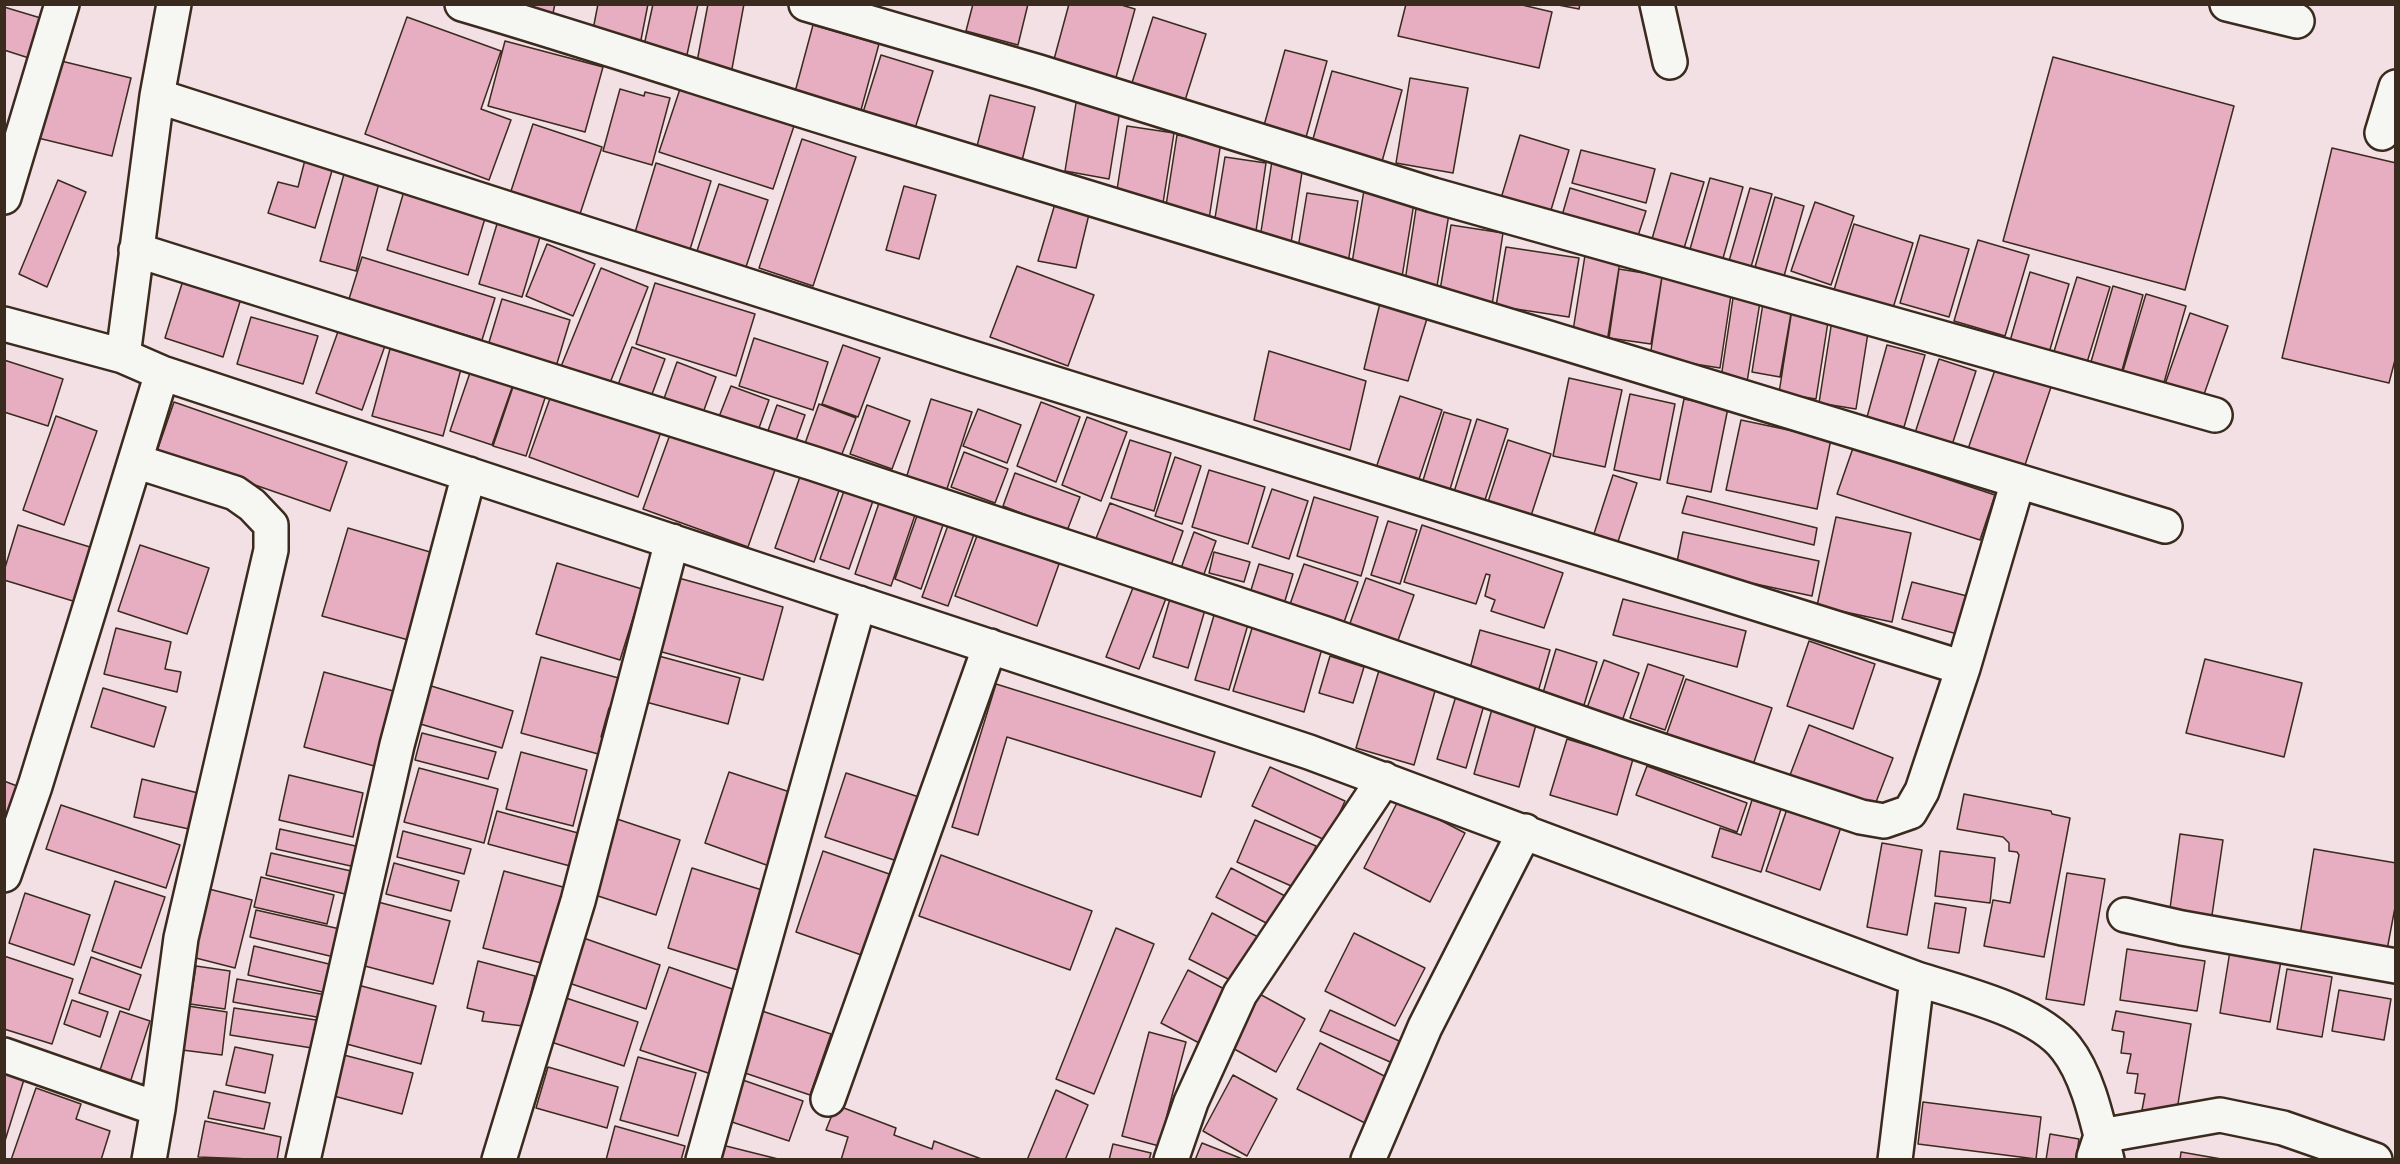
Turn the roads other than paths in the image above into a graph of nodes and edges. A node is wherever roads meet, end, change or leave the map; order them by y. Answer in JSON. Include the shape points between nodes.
{"nodes":[{"id":1,"x":62,"y":4,"type":"edge"},
{"id":2,"x":174,"y":4,"type":"edge"},
{"id":3,"x":462,"y":4,"type":"edge"},
{"id":4,"x":806,"y":4,"type":"edge"},
{"id":5,"x":1656,"y":4,"type":"edge"},
{"id":6,"x":2228,"y":4,"type":"edge"},
{"id":7,"x":2297,"y":21,"type":"dead end"},
{"id":8,"x":1670,"y":62,"type":"dead end"},
{"id":9,"x":2396,"y":87,"type":"edge"},
{"id":10,"x":157,"y":96,"type":"junction"},
{"id":11,"x":2382,"y":133,"type":"dead end"},
{"id":12,"x":4,"y":197,"type":"edge"},
{"id":13,"x":136,"y":250,"type":"junction"},
{"id":14,"x":4,"y":324,"type":"edge"},
{"id":15,"x":123,"y":356,"type":"junction"},
{"id":16,"x":162,"y":373,"type":"junction"},
{"id":17,"x":2215,"y":414,"type":"dead end"},
{"id":18,"x":135,"y":461,"type":"junction"},
{"id":19,"x":469,"y":474,"type":"junction"},
{"id":20,"x":2018,"y":481,"type":"junction"},
{"id":21,"x":2165,"y":526,"type":"dead end"},
{"id":22,"x":672,"y":541,"type":"junction"},
{"id":23,"x":860,"y":603,"type":"junction"},
{"id":24,"x":990,"y":646,"type":"junction"},
{"id":25,"x":1963,"y":668,"type":"junction"},
{"id":26,"x":1384,"y":779,"type":"junction"},
{"id":27,"x":1526,"y":831,"type":"junction"},
{"id":28,"x":4,"y":875,"type":"edge"},
{"id":29,"x":2125,"y":915,"type":"dead end"},
{"id":30,"x":2396,"y":966,"type":"edge"},
{"id":31,"x":1917,"y":979,"type":"junction"},
{"id":32,"x":4,"y":1055,"type":"edge"},
{"id":33,"x":828,"y":1099,"type":"dead end"},
{"id":34,"x":158,"y":1109,"type":"junction"},
{"id":35,"x":2101,"y":1152,"type":"edge"},
{"id":36,"x":149,"y":1160,"type":"edge"},
{"id":37,"x":303,"y":1160,"type":"edge"},
{"id":38,"x":499,"y":1160,"type":"edge"},
{"id":39,"x":703,"y":1160,"type":"edge"},
{"id":40,"x":1171,"y":1160,"type":"edge"},
{"id":41,"x":1368,"y":1160,"type":"edge"},
{"id":42,"x":1895,"y":1160,"type":"edge"},
{"id":43,"x":2375,"y":1160,"type":"edge"}],
"edges":[{"from":1,"to":12,"type":"street"},
{"from":2,"to":10,"type":"street"},
{"from":3,"to":20,"type":"street"},
{"from":4,"to":17,"type":"street","via":[[1433,195]]},
{"from":5,"to":8,"type":"street"},
{"from":6,"to":7,"type":"street"},
{"from":9,"to":11,"type":"street"},
{"from":10,"to":13,"type":"street"},
{"from":10,"to":25,"type":"street","via":[[963,355]]},
{"from":13,"to":15,"type":"street"},
{"from":13,"to":25,"type":"street","via":[[815,464],[1861,817],[1884,821],[1910,812],[1922,791]]},
{"from":14,"to":15,"type":"street"},
{"from":15,"to":16,"type":"street"},
{"from":16,"to":18,"type":"street"},
{"from":16,"to":19,"type":"street"},
{"from":18,"to":28,"type":"street"},
{"from":18,"to":34,"type":"street","via":[[235,493],[271,525],[271,550],[181,938]]},
{"from":19,"to":22,"type":"street"},
{"from":19,"to":37,"type":"street","via":[[397,745]]},
{"from":20,"to":21,"type":"street"},
{"from":20,"to":25,"type":"street"},
{"from":22,"to":23,"type":"street"},
{"from":22,"to":38,"type":"street","via":[[578,902]]},
{"from":23,"to":24,"type":"street"},
{"from":23,"to":39,"type":"street"},
{"from":24,"to":26,"type":"street"},
{"from":24,"to":33,"type":"street"},
{"from":26,"to":27,"type":"street"},
{"from":26,"to":40,"type":"street","via":[[1240,994],[1191,1102]]},
{"from":27,"to":31,"type":"street"},
{"from":27,"to":41,"type":"street","via":[[1425,1027]]},
{"from":29,"to":30,"type":"street"},
{"from":31,"to":35,"type":"street","via":[[2033,1021],[2066,1047],[2091,1096]]},
{"from":31,"to":42,"type":"street"},
{"from":32,"to":34,"type":"street"},
{"from":34,"to":36,"type":"street"},
{"from":35,"to":43,"type":"street","via":[[2220,1115],[2283,1128]]}]}
